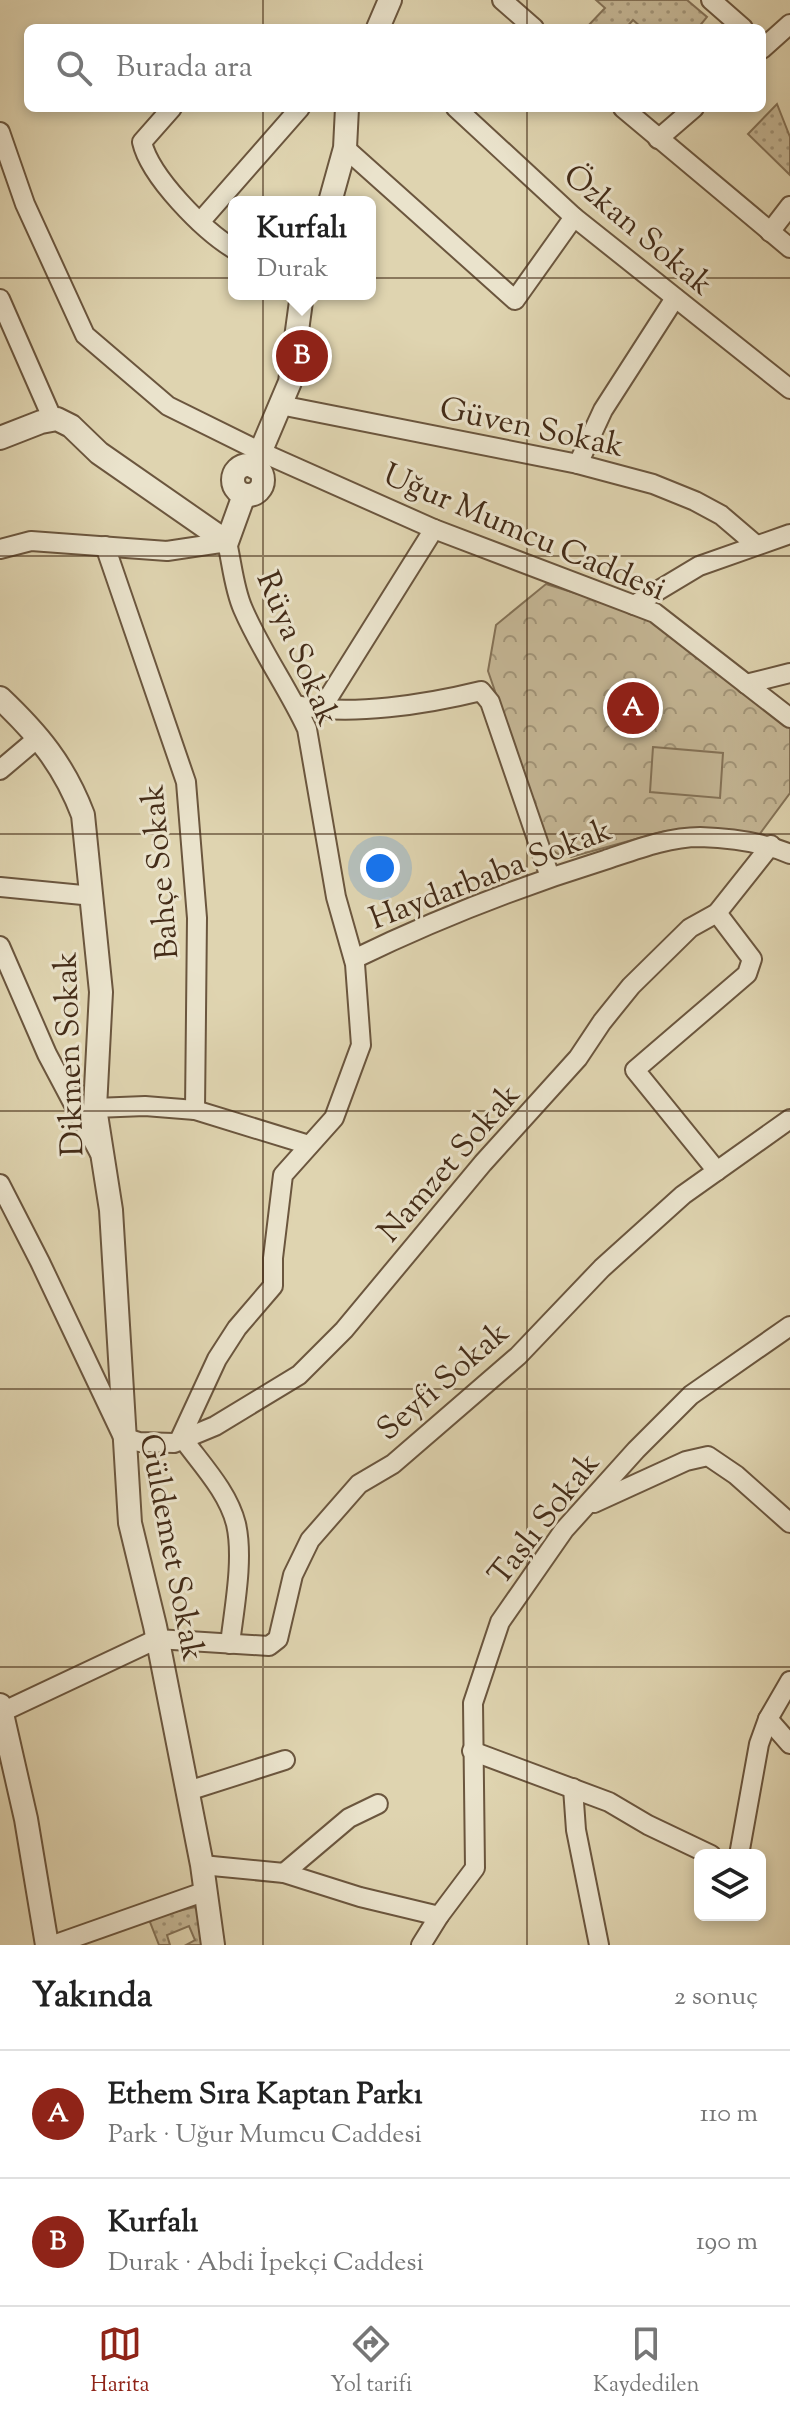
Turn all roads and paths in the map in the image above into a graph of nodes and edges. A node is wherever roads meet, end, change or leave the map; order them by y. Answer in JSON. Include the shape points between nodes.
{"nodes":[{"id":1,"x":390,"y":0,"type":"edge"},
{"id":2,"x":502,"y":0,"type":"edge"},
{"id":3,"x":711,"y":0,"type":"edge"},
{"id":4,"x":380,"y":24,"type":"edge"},
{"id":5,"x":529,"y":24,"type":"edge"},
{"id":6,"x":738,"y":24,"type":"edge"},
{"id":7,"x":790,"y":24,"type":"edge"},
{"id":8,"x":766,"y":44,"type":"edge"},
{"id":9,"x":168,"y":112,"type":"edge"},
{"id":10,"x":296,"y":112,"type":"edge"},
{"id":11,"x":347,"y":112,"type":"edge"},
{"id":12,"x":460,"y":112,"type":"edge"},
{"id":13,"x":628,"y":112,"type":"edge"},
{"id":14,"x":689,"y":112,"type":"edge"},
{"id":15,"x":0,"y":132,"type":"edge"},
{"id":16,"x":658,"y":139,"type":"junction"},
{"id":17,"x":345,"y":148,"type":"junction"},
{"id":18,"x":332,"y":196,"type":"edge"},
{"id":19,"x":790,"y":206,"type":"edge"},
{"id":20,"x":574,"y":217,"type":"junction"},
{"id":21,"x":200,"y":222,"type":"junction"},
{"id":22,"x":770,"y":232,"type":"junction"},
{"id":23,"x":228,"y":245,"type":"edge"},
{"id":24,"x":790,"y":248,"type":"edge"},
{"id":25,"x":675,"y":298,"type":"junction"},
{"id":26,"x":0,"y":299,"type":"edge"},
{"id":27,"x":301,"y":300,"type":"edge"},
{"id":28,"x":790,"y":389,"type":"edge"},
{"id":29,"x":280,"y":405,"type":"junction"},
{"id":30,"x":53,"y":420,"type":"junction"},
{"id":31,"x":0,"y":438,"type":"edge"},
{"id":32,"x":257,"y":459,"type":"junction"},
{"id":33,"x":578,"y":464,"type":"junction"},
{"id":34,"x":434,"y":529,"type":"junction"},
{"id":35,"x":790,"y":534,"type":"edge"},
{"id":36,"x":227,"y":542,"type":"junction"},
{"id":37,"x":755,"y":544,"type":"junction"},
{"id":38,"x":105,"y":546,"type":"junction"},
{"id":39,"x":0,"y":549,"type":"edge"},
{"id":40,"x":634,"y":605,"type":"junction"},
{"id":41,"x":790,"y":673,"type":"edge"},
{"id":42,"x":746,"y":684,"type":"junction"},
{"id":43,"x":0,"y":698,"type":"edge"},
{"id":44,"x":296,"y":705,"type":"junction"},
{"id":45,"x":320,"y":711,"type":"junction"},
{"id":46,"x":790,"y":718,"type":"edge"},
{"id":47,"x":39,"y":737,"type":"junction"},
{"id":48,"x":0,"y":770,"type":"edge"},
{"id":49,"x":771,"y":845,"type":"junction"},
{"id":50,"x":790,"y":854,"type":"edge"},
{"id":51,"x":550,"y":877,"type":"junction"},
{"id":52,"x":0,"y":887,"type":"edge"},
{"id":53,"x":93,"y":896,"type":"junction"},
{"id":54,"x":717,"y":913,"type":"junction"},
{"id":55,"x":0,"y":946,"type":"edge"},
{"id":56,"x":354,"y":959,"type":"junction"},
{"id":57,"x":95,"y":1108,"type":"junction"},
{"id":58,"x":195,"y":1110,"type":"junction"},
{"id":59,"x":790,"y":1119,"type":"edge"},
{"id":60,"x":309,"y":1145,"type":"junction"},
{"id":61,"x":102,"y":1159,"type":"junction"},
{"id":62,"x":717,"y":1171,"type":"junction"},
{"id":63,"x":0,"y":1184,"type":"edge"},
{"id":64,"x":790,"y":1326,"type":"edge"},
{"id":65,"x":123,"y":1437,"type":"junction"},
{"id":66,"x":181,"y":1440,"type":"junction"},
{"id":67,"x":790,"y":1497,"type":"edge"},
{"id":68,"x":772,"y":1505,"type":"junction"},
{"id":69,"x":586,"y":1507,"type":"junction"},
{"id":70,"x":790,"y":1523,"type":"edge"},
{"id":71,"x":157,"y":1639,"type":"junction"},
{"id":72,"x":230,"y":1644,"type":"junction"},
{"id":73,"x":790,"y":1681,"type":"edge"},
{"id":74,"x":1,"y":1709,"type":"edge"},
{"id":75,"x":768,"y":1719,"type":"junction"},
{"id":76,"x":790,"y":1744,"type":"edge"},
{"id":77,"x":472,"y":1751,"type":"junction"},
{"id":78,"x":285,"y":1760,"type":"dead end"},
{"id":79,"x":573,"y":1788,"type":"junction"},
{"id":80,"x":188,"y":1791,"type":"junction"},
{"id":81,"x":378,"y":1804,"type":"dead end"},
{"id":82,"x":698,"y":1849,"type":"edge"},
{"id":83,"x":740,"y":1849,"type":"edge"},
{"id":84,"x":202,"y":1865,"type":"junction"},
{"id":85,"x":284,"y":1873,"type":"junction"},
{"id":86,"x":206,"y":1891,"type":"junction"},
{"id":87,"x":439,"y":1916,"type":"junction"},
{"id":88,"x":47,"y":1945,"type":"edge"},
{"id":89,"x":53,"y":1945,"type":"edge"},
{"id":90,"x":213,"y":1945,"type":"edge"},
{"id":91,"x":421,"y":1945,"type":"edge"},
{"id":92,"x":599,"y":1945,"type":"edge"}],
"edges":[{"from":1,"to":4,"type":"street"},
{"from":2,"to":5,"type":"street"},
{"from":3,"to":6,"type":"street"},
{"from":7,"to":8,"type":"street"},
{"from":9,"to":21,"type":"street","via":[[142,142],[145,155]]},
{"from":10,"to":21,"type":"street"},
{"from":11,"to":17,"type":"street"},
{"from":12,"to":20,"type":"street","name":"Özkan Sokak"},
{"from":13,"to":16,"type":"street"},
{"from":14,"to":16,"type":"street"},
{"from":15,"to":32,"type":"street","name":"Uğur Mumcu Caddesi","via":[[25,204],[85,335],[168,406]]},
{"from":16,"to":22,"type":"street"},
{"from":17,"to":18,"type":"street"},
{"from":17,"to":20,"type":"street","via":[[515,300]]},
{"from":19,"to":22,"type":"street"},
{"from":20,"to":25,"type":"street","name":"Özkan Sokak"},
{"from":21,"to":23,"type":"street"},
{"from":22,"to":24,"type":"street"},
{"from":25,"to":28,"type":"street","name":"Özkan Sokak"},
{"from":25,"to":33,"type":"street","via":[[603,410]]},
{"from":26,"to":30,"type":"street"},
{"from":27,"to":29,"type":"street","via":[[290,382]]},
{"from":29,"to":32,"type":"street"},
{"from":29,"to":33,"type":"street","name":"Güven Sokak"},
{"from":30,"to":31,"type":"street"},
{"from":30,"to":36,"type":"street","via":[[71,426],[99,453]]},
{"from":32,"to":34,"type":"street","name":"Uğur Mumcu Caddesi"},
{"from":32,"to":36,"type":"street","via":[[234,475],[234,485],[244,495]]},
{"from":33,"to":37,"type":"street","name":"Güven Sokak","via":[[695,501]]},
{"from":34,"to":40,"type":"street","name":"Uğur Mumcu Caddesi"},
{"from":34,"to":45,"type":"street"},
{"from":35,"to":37,"type":"street"},
{"from":36,"to":38,"type":"street","via":[[167,551]]},
{"from":36,"to":44,"type":"street","name":"Rüya Sokak","via":[[241,605],[271,668]]},
{"from":37,"to":40,"type":"street","via":[[699,566]]},
{"from":38,"to":39,"type":"street","via":[[31,541]]},
{"from":38,"to":58,"type":"street","name":"Bahçe Sokak","via":[[186,782],[197,918]]},
{"from":40,"to":42,"type":"street","name":"Uğur Mumcu Caddesi","via":[[655,613]]},
{"from":41,"to":42,"type":"street"},
{"from":42,"to":46,"type":"street","name":"Uğur Mumcu Caddesi"},
{"from":43,"to":47,"type":"street","name":"Dikmen Sokak"},
{"from":44,"to":45,"type":"street"},
{"from":44,"to":56,"type":"street","name":"Rüya Sokak","via":[[307,729],[336,897]]},
{"from":45,"to":51,"type":"street","via":[[405,705],[481,691],[490,702]]},
{"from":47,"to":48,"type":"street"},
{"from":47,"to":53,"type":"street","name":"Dikmen Sokak","via":[[75,792],[83,815]]},
{"from":49,"to":50,"type":"street","name":"Haydarbaba Sokak"},
{"from":49,"to":51,"type":"street","name":"Haydarbaba Sokak","via":[[699,837],[659,843]]},
{"from":49,"to":54,"type":"street","name":"Namzet Sokak"},
{"from":51,"to":56,"type":"street","name":"Haydarbaba Sokak","via":[[447,915]]},
{"from":52,"to":53,"type":"street"},
{"from":53,"to":57,"type":"street","name":"Dikmen Sokak","via":[[101,992]]},
{"from":54,"to":62,"type":"street","via":[[752,959],[747,974],[635,1070]]},
{"from":54,"to":66,"type":"street","name":"Namzet Sokak","via":[[690,928],[631,986],[578,1058],[344,1330],[299,1375],[215,1426]]},
{"from":55,"to":61,"type":"street","via":[[47,1054]]},
{"from":56,"to":60,"type":"street","name":"Rüya Sokak","via":[[361,1045],[334,1118]]},
{"from":57,"to":58,"type":"street"},
{"from":57,"to":61,"type":"street","name":"Dikmen Sokak"},
{"from":58,"to":60,"type":"street"},
{"from":59,"to":62,"type":"street","name":"Seyfi Sokak"},
{"from":60,"to":66,"type":"street","name":"Rüya Sokak","via":[[283,1175],[273,1286],[217,1359]]},
{"from":61,"to":65,"type":"street","name":"Dikmen Sokak","via":[[111,1210]]},
{"from":62,"to":72,"type":"street","name":"Seyfi Sokak","via":[[602,1268],[518,1356],[341,1503],[310,1540],[293,1575],[278,1639],[269,1646]]},
{"from":63,"to":65,"type":"street","name":"Güldemet Sokak"},
{"from":64,"to":69,"type":"street","name":"Taşlı Sokak","via":[[691,1395]]},
{"from":65,"to":66,"type":"street","name":"Namzet Sokak","via":[[139,1442]]},
{"from":65,"to":71,"type":"street","name":"Güldemet Sokak","via":[[130,1523]]},
{"from":66,"to":72,"type":"street","via":[[222,1492],[236,1525]]},
{"from":67,"to":68,"type":"street"},
{"from":68,"to":69,"type":"street","via":[[708,1456]]},
{"from":68,"to":70,"type":"street"},
{"from":69,"to":77,"type":"street","name":"Taşlı Sokak","via":[[500,1622],[473,1703]]},
{"from":71,"to":72,"type":"street","name":"Seyfi Sokak"},
{"from":71,"to":74,"type":"street"},
{"from":71,"to":80,"type":"street","name":"Güldemet Sokak"},
{"from":73,"to":75,"type":"street"},
{"from":74,"to":88,"type":"street"},
{"from":75,"to":76,"type":"street"},
{"from":75,"to":83,"type":"street","via":[[755,1758]]},
{"from":77,"to":79,"type":"street"},
{"from":77,"to":87,"type":"street","name":"Taşlı Sokak","via":[[475,1868]]},
{"from":78,"to":80,"type":"street"},
{"from":79,"to":82,"type":"street"},
{"from":79,"to":92,"type":"street"},
{"from":80,"to":84,"type":"street","name":"Güldemet Sokak"},
{"from":81,"to":85,"type":"street","via":[[349,1818]]},
{"from":84,"to":85,"type":"street"},
{"from":84,"to":86,"type":"street","name":"Güldemet Sokak"},
{"from":85,"to":87,"type":"street"},
{"from":86,"to":89,"type":"street"},
{"from":86,"to":90,"type":"street","name":"Güldemet Sokak"},
{"from":87,"to":91,"type":"street","name":"Taşlı Sokak"}]}
